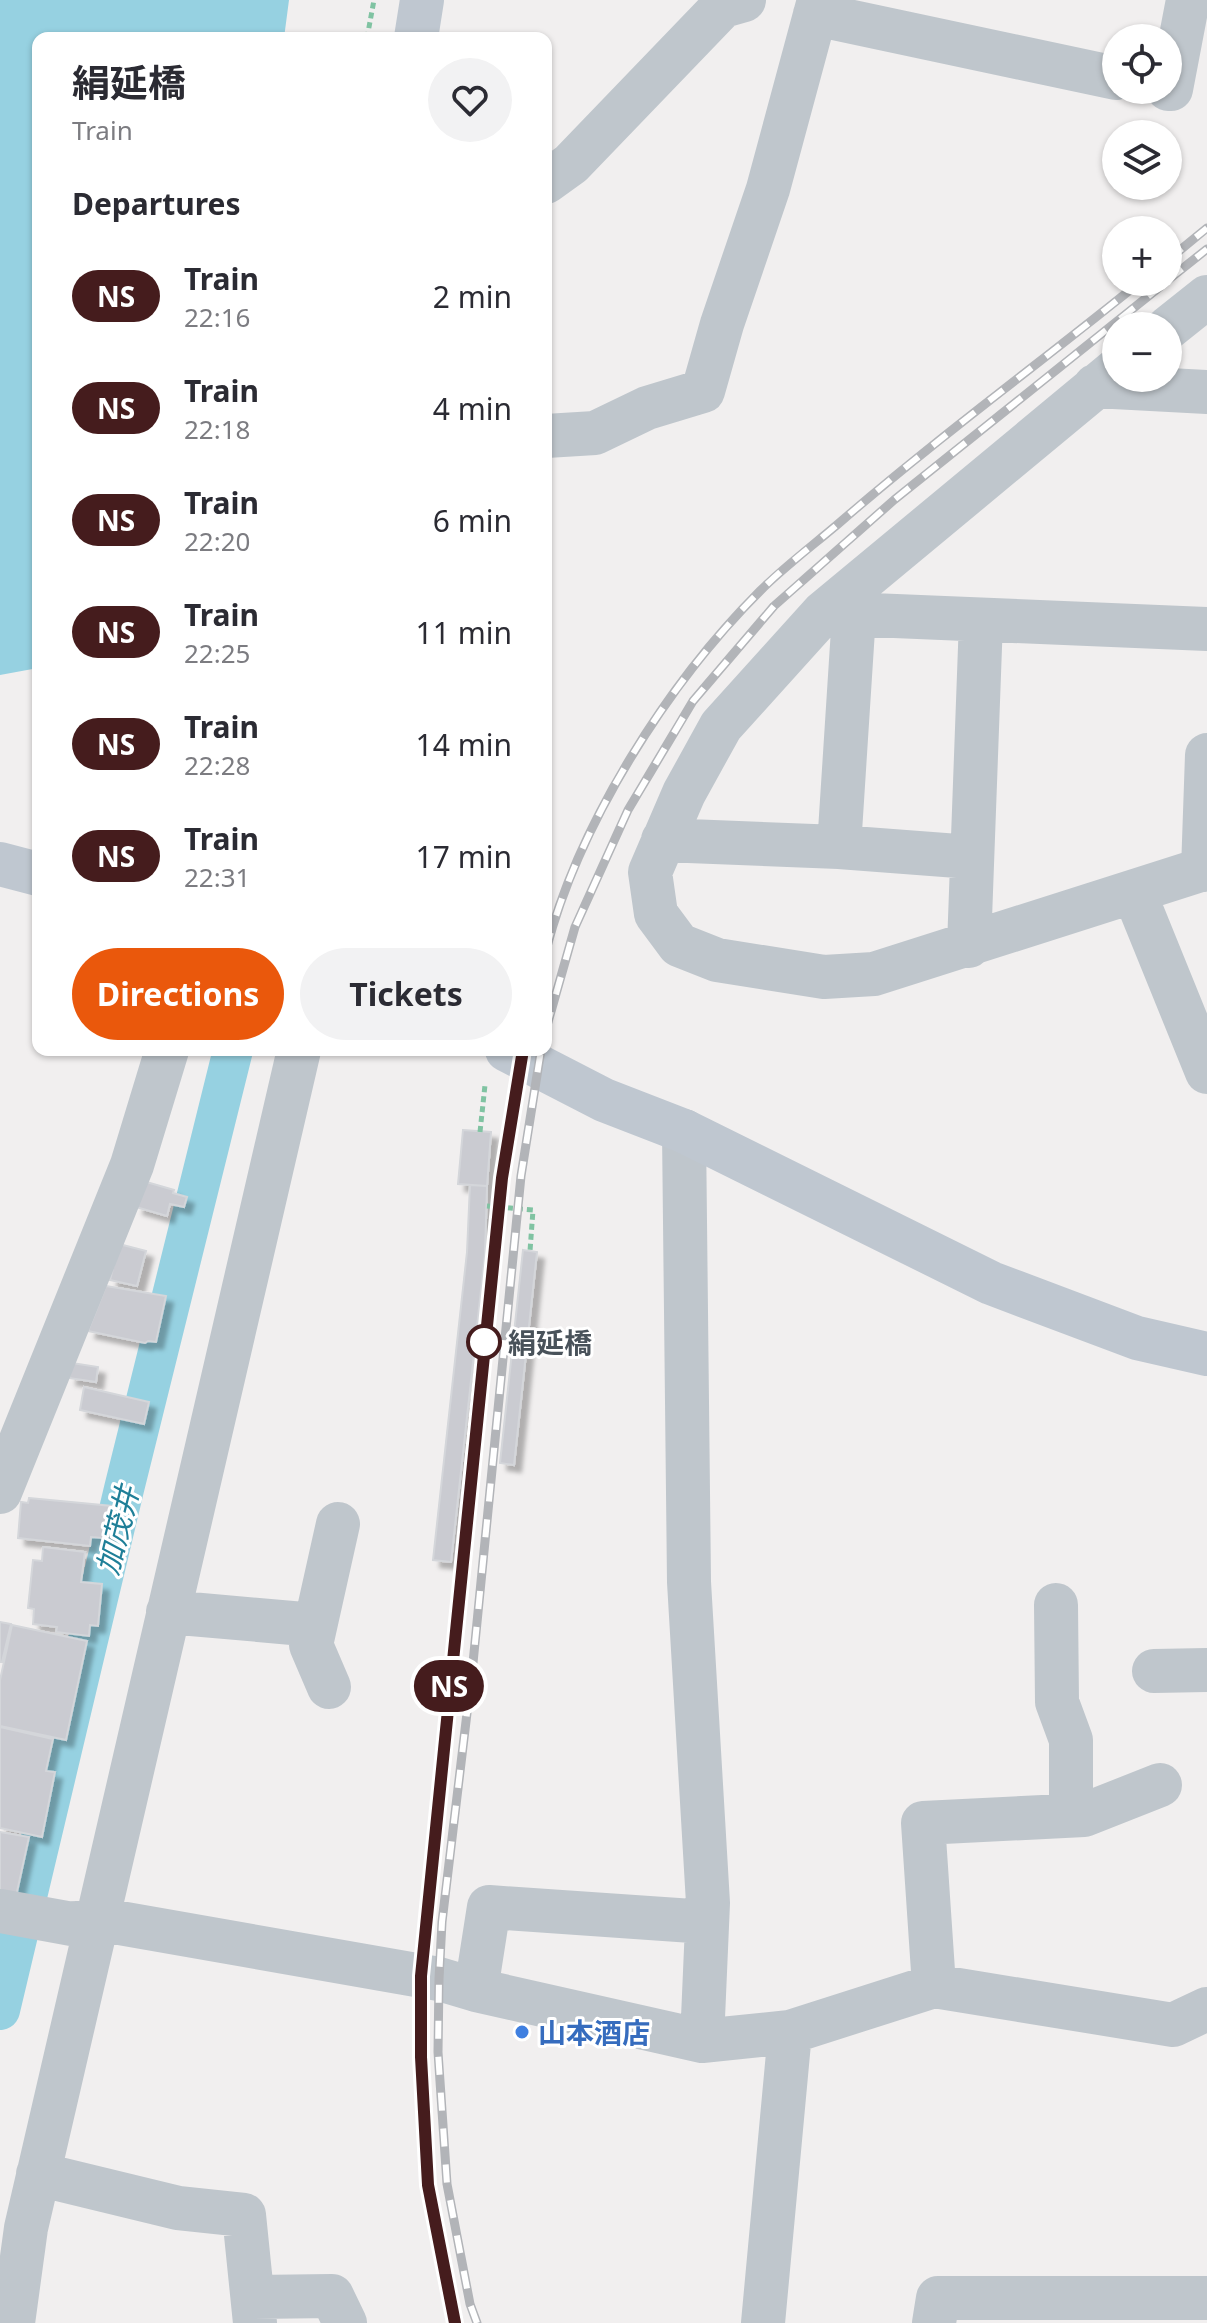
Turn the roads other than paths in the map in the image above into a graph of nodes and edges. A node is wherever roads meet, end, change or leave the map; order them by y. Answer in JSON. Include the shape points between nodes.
{"nodes":[{"id":1,"x":422,"y":0,"type":"edge"},
{"id":2,"x":744,"y":0,"type":"edge"},
{"id":3,"x":1188,"y":0,"type":"edge"},
{"id":4,"x":817,"y":7,"type":"edge"},
{"id":5,"x":1182,"y":31,"type":"edge"},
{"id":6,"x":417,"y":32,"type":"edge"},
{"id":7,"x":1102,"y":75,"type":"edge"},
{"id":8,"x":552,"y":178,"type":"edge"},
{"id":9,"x":1207,"y":297,"type":"edge"},
{"id":10,"x":1182,"y":317,"type":"edge"},
{"id":11,"x":1102,"y":381,"type":"edge"},
{"id":12,"x":1182,"y":389,"type":"edge"},
{"id":13,"x":1207,"y":392,"type":"edge"},
{"id":14,"x":552,"y":436,"type":"edge"},
{"id":15,"x":839,"y":613,"type":"junction"},
{"id":16,"x":981,"y":620,"type":"junction"},
{"id":17,"x":1207,"y":629,"type":"edge"},
{"id":18,"x":1207,"y":755,"type":"edge"},
{"id":19,"x":663,"y":840,"type":"junction"},
{"id":20,"x":839,"y":847,"type":"junction"},
{"id":21,"x":971,"y":857,"type":"junction"},
{"id":22,"x":0,"y":864,"type":"edge"},
{"id":23,"x":1205,"y":869,"type":"edge"},
{"id":24,"x":32,"y":872,"type":"edge"},
{"id":25,"x":1134,"y":892,"type":"junction"},
{"id":26,"x":969,"y":946,"type":"junction"},
{"id":27,"x":552,"y":1040,"type":"edge"},
{"id":28,"x":165,"y":1056,"type":"edge"},
{"id":29,"x":298,"y":1056,"type":"edge"},
{"id":30,"x":496,"y":1064,"type":"edge"},
{"id":31,"x":1207,"y":1072,"type":"edge"},
{"id":32,"x":684,"y":1131,"type":"junction"},
{"id":33,"x":1207,"y":1354,"type":"edge"},
{"id":34,"x":0,"y":1492,"type":"edge"},
{"id":35,"x":338,"y":1524,"type":"dead end"},
{"id":36,"x":1056,"y":1605,"type":"dead end"},
{"id":37,"x":168,"y":1612,"type":"junction"},
{"id":38,"x":315,"y":1625,"type":"junction"},
{"id":39,"x":1207,"y":1670,"type":"edge"},
{"id":40,"x":1154,"y":1671,"type":"dead end"},
{"id":41,"x":329,"y":1687,"type":"dead end"},
{"id":42,"x":1160,"y":1785,"type":"dead end"},
{"id":43,"x":1071,"y":1815,"type":"junction"},
{"id":44,"x":0,"y":1911,"type":"edge"},
{"id":45,"x":97,"y":1919,"type":"junction"},
{"id":46,"x":707,"y":1922,"type":"junction"},
{"id":47,"x":934,"y":1986,"type":"junction"},
{"id":48,"x":476,"y":1990,"type":"junction"},
{"id":49,"x":1207,"y":2009,"type":"edge"},
{"id":50,"x":790,"y":2032,"type":"junction"},
{"id":51,"x":702,"y":2041,"type":"junction"},
{"id":52,"x":38,"y":2174,"type":"junction"},
{"id":53,"x":1207,"y":2298,"type":"edge"},
{"id":54,"x":254,"y":2310,"type":"edge"},
{"id":55,"x":13,"y":2323,"type":"edge"},
{"id":56,"x":345,"y":2323,"type":"edge"},
{"id":57,"x":763,"y":2323,"type":"edge"},
{"id":58,"x":934,"y":2323,"type":"edge"}],
"edges":[{"from":1,"to":6,"type":"street"},
{"from":2,"to":8,"type":"street","via":[[723,6]]},
{"from":3,"to":5,"type":"street"},
{"from":4,"to":7,"type":"street"},
{"from":4,"to":14,"type":"street","via":[[768,189],[703,391],[647,408],[595,433]]},
{"from":9,"to":10,"type":"street"},
{"from":11,"to":15,"type":"street"},
{"from":12,"to":13,"type":"street"},
{"from":15,"to":16,"type":"street"},
{"from":15,"to":19,"type":"street","via":[[721,726]]},
{"from":15,"to":20,"type":"street"},
{"from":16,"to":17,"type":"street"},
{"from":16,"to":21,"type":"street"},
{"from":18,"to":23,"type":"street"},
{"from":19,"to":20,"type":"street"},
{"from":19,"to":26,"type":"street","via":[[650,872],[656,914],[679,945],[717,960],[824,977],[874,974]]},
{"from":20,"to":21,"type":"street"},
{"from":21,"to":26,"type":"street"},
{"from":22,"to":24,"type":"street"},
{"from":23,"to":25,"type":"street"},
{"from":25,"to":26,"type":"street"},
{"from":25,"to":31,"type":"street"},
{"from":27,"to":32,"type":"street","via":[[609,1073]]},
{"from":28,"to":34,"type":"street","via":[[132,1165]]},
{"from":29,"to":37,"type":"street"},
{"from":30,"to":32,"type":"street"},
{"from":32,"to":33,"type":"street","via":[[991,1283],[1137,1338]]},
{"from":32,"to":46,"type":"street","via":[[689,1582]]},
{"from":35,"to":38,"type":"street"},
{"from":36,"to":43,"type":"street","via":[[1057,1702],[1071,1740]]},
{"from":37,"to":38,"type":"street"},
{"from":37,"to":45,"type":"street"},
{"from":38,"to":41,"type":"street","via":[[311,1645]]},
{"from":39,"to":40,"type":"street"},
{"from":42,"to":43,"type":"street","via":[[1084,1815]]},
{"from":43,"to":47,"type":"street","via":[[923,1823]]},
{"from":44,"to":45,"type":"street","via":[[72,1924]]},
{"from":45,"to":48,"type":"street"},
{"from":45,"to":52,"type":"street"},
{"from":46,"to":48,"type":"street","via":[[489,1907]]},
{"from":46,"to":51,"type":"street"},
{"from":47,"to":49,"type":"street","via":[[1173,2025]]},
{"from":47,"to":50,"type":"street"},
{"from":48,"to":51,"type":"street"},
{"from":50,"to":51,"type":"street"},
{"from":50,"to":57,"type":"street"},
{"from":52,"to":54,"type":"street","via":[[178,2208],[244,2215]]},
{"from":52,"to":55,"type":"street"},
{"from":53,"to":58,"type":"street","via":[[938,2298]]},
{"from":54,"to":56,"type":"street","via":[[332,2296]]}]}
